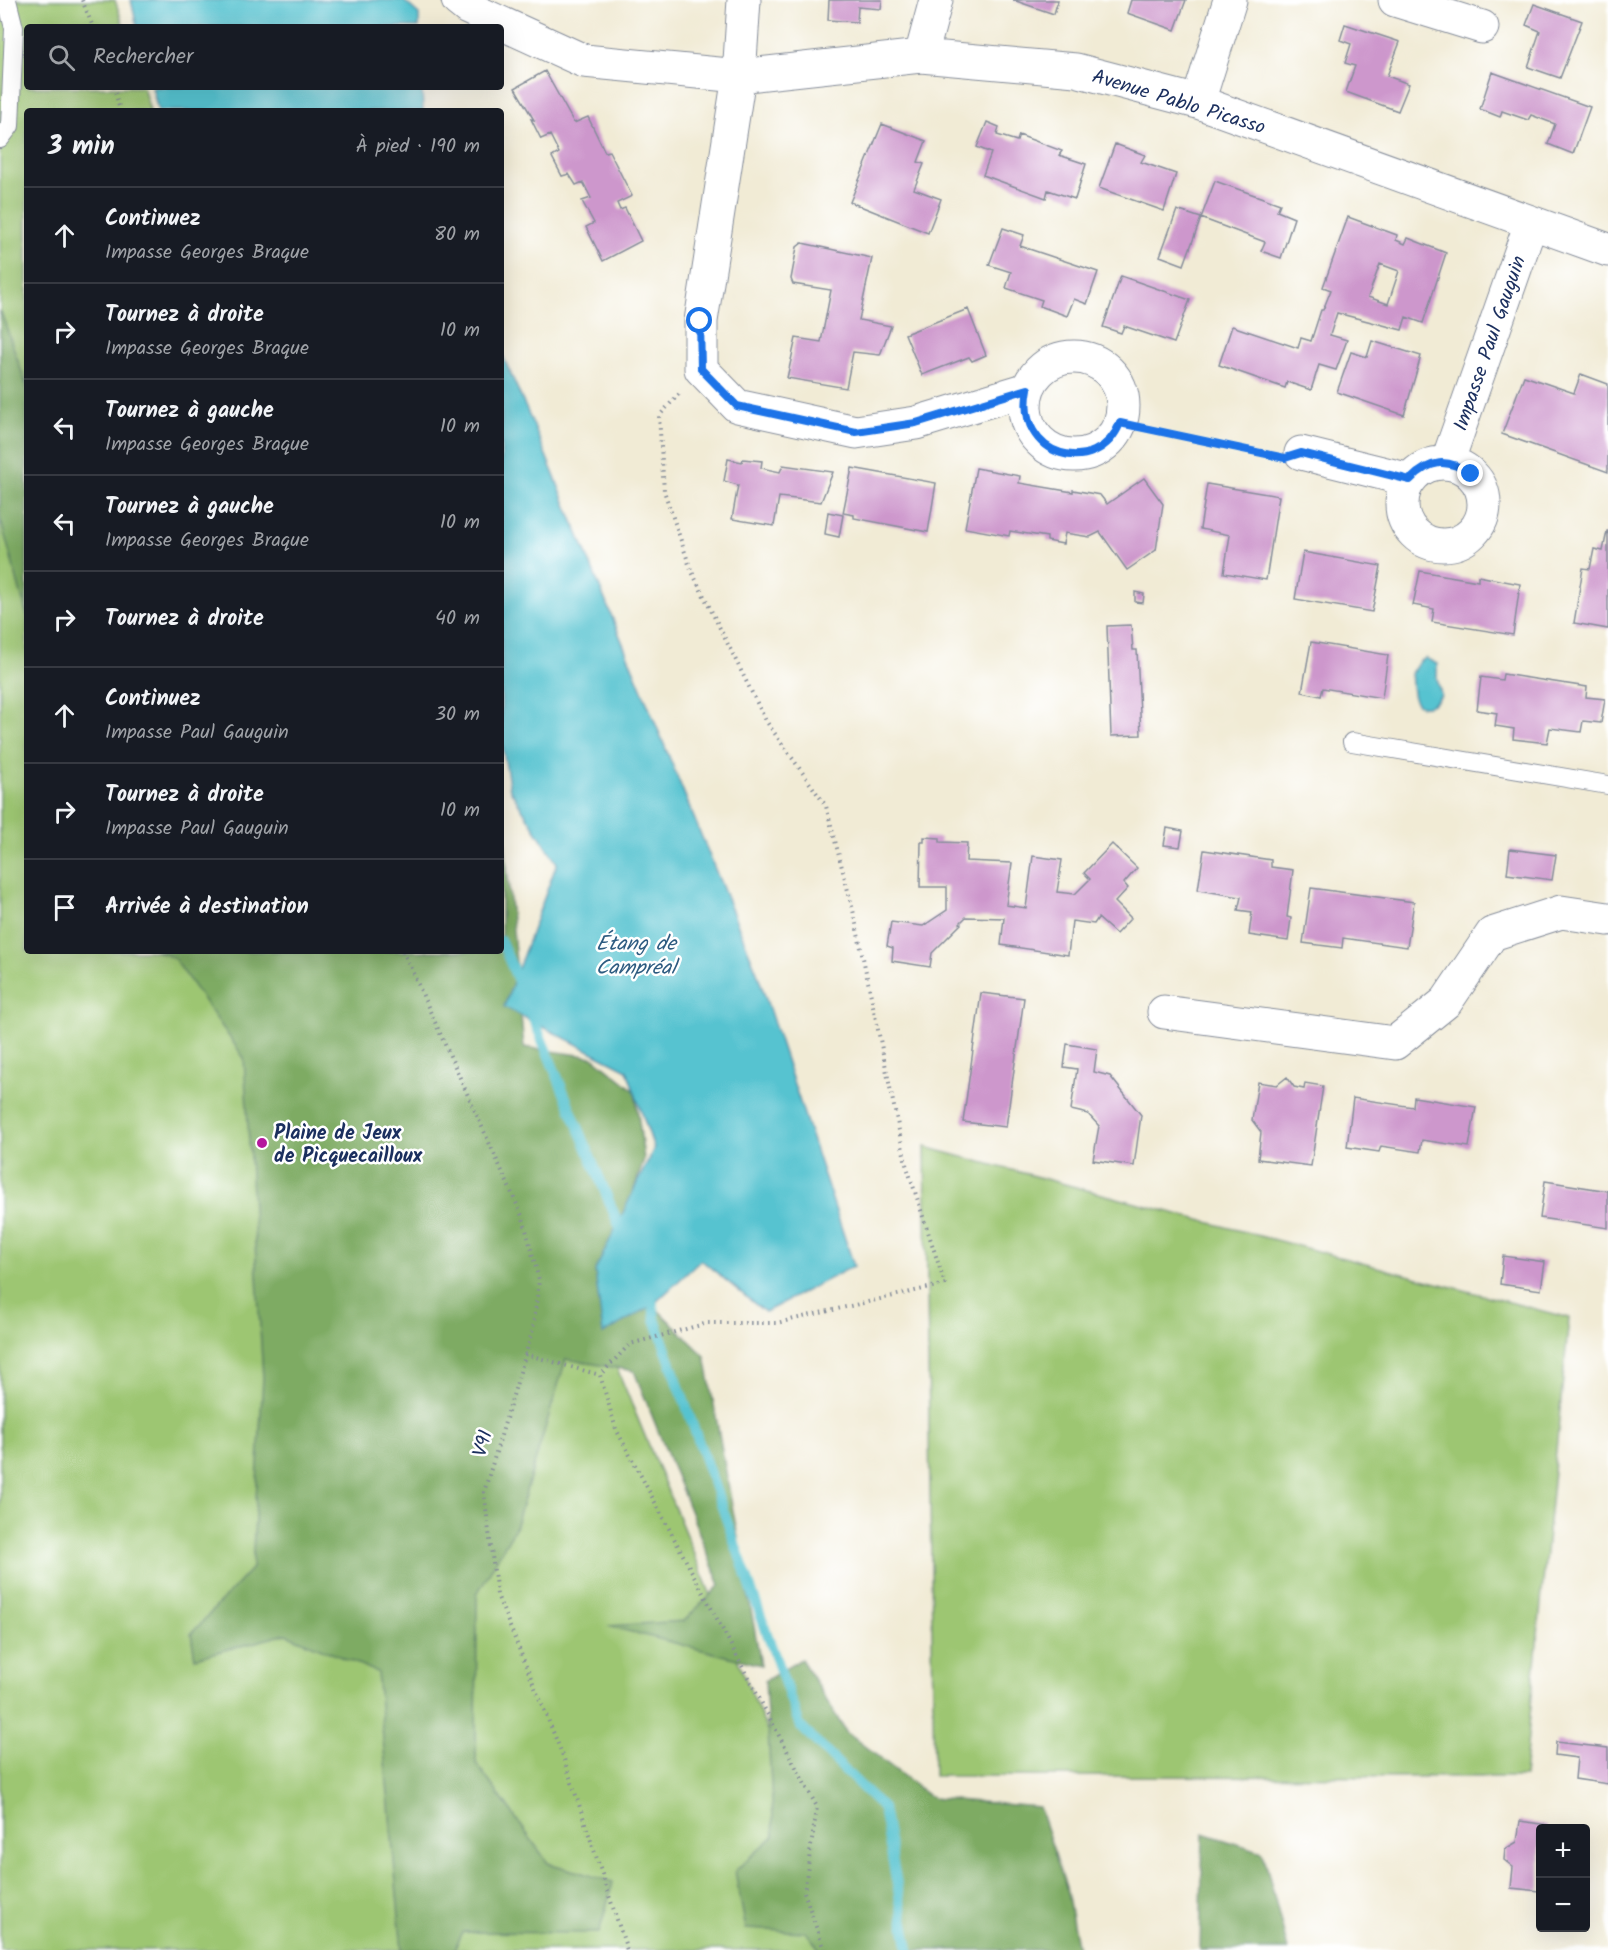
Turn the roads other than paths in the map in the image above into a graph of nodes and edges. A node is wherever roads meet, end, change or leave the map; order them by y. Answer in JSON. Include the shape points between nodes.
{"nodes":[{"id":1,"x":7,"y":0,"type":"edge"},
{"id":2,"x":458,"y":0,"type":"edge"},
{"id":3,"x":744,"y":0,"type":"edge"},
{"id":4,"x":936,"y":0,"type":"edge"},
{"id":5,"x":1230,"y":0,"type":"edge"},
{"id":6,"x":1395,"y":0,"type":"edge"},
{"id":7,"x":503,"y":24,"type":"edge"},
{"id":8,"x":504,"y":24,"type":"edge"},
{"id":9,"x":1482,"y":27,"type":"dead end"},
{"id":10,"x":921,"y":56,"type":"junction"},
{"id":11,"x":739,"y":76,"type":"junction"},
{"id":12,"x":1198,"y":102,"type":"junction"},
{"id":13,"x":0,"y":140,"type":"edge"},
{"id":14,"x":1532,"y":223,"type":"junction"},
{"id":15,"x":1608,"y":250,"type":"edge"},
{"id":16,"x":1028,"y":389,"type":"junction"},
{"id":17,"x":1301,"y":453,"type":"road end"},
{"id":18,"x":1447,"y":463,"type":"junction"},
{"id":19,"x":1410,"y":480,"type":"junction"},
{"id":20,"x":1352,"y":742,"type":"dead end"},
{"id":21,"x":1608,"y":785,"type":"edge"},
{"id":22,"x":1608,"y":919,"type":"edge"},
{"id":23,"x":1164,"y":1012,"type":"dead end"}],
"edges":[{"from":1,"to":13,"type":"lane","via":[[14,28],[10,126]]},
{"from":2,"to":7,"type":"street","name":"Avenue Pablo Picasso"},
{"from":3,"to":11,"type":"street"},
{"from":4,"to":10,"type":"street"},
{"from":5,"to":12,"type":"street"},
{"from":6,"to":9,"type":"street"},
{"from":8,"to":11,"type":"street","name":"Avenue Pablo Picasso","via":[[584,61]]},
{"from":10,"to":11,"type":"street","name":"Avenue Pablo Picasso"},
{"from":10,"to":12,"type":"street","name":"Avenue Pablo Picasso","via":[[1076,70]]},
{"from":11,"to":16,"type":"street","via":[[700,321],[701,369],[737,406],[856,432],[916,423]]},
{"from":12,"to":14,"type":"street","name":"Avenue Pablo Picasso"},
{"from":14,"to":15,"type":"street","name":"Avenue Pablo Picasso"},
{"from":14,"to":18,"type":"street","name":"Impasse Paul Gauguin"},
{"from":16,"to":16,"type":"street","via":[[1049,364],[1080,357],[1109,371],[1119,385],[1122,417],[1106,444],[1076,455],[1060,453],[1035,435],[1025,405]]},
{"from":17,"to":19,"type":"street"},
{"from":18,"to":19,"type":"street","via":[[1426,467]]},
{"from":18,"to":19,"type":"street","via":[[1471,474],[1484,497],[1480,523],[1461,542],[1434,545],[1411,531],[1402,506]]},
{"from":20,"to":21,"type":"lane"},
{"from":22,"to":23,"type":"street","via":[[1561,912],[1492,934],[1446,1002],[1395,1043]]}]}
